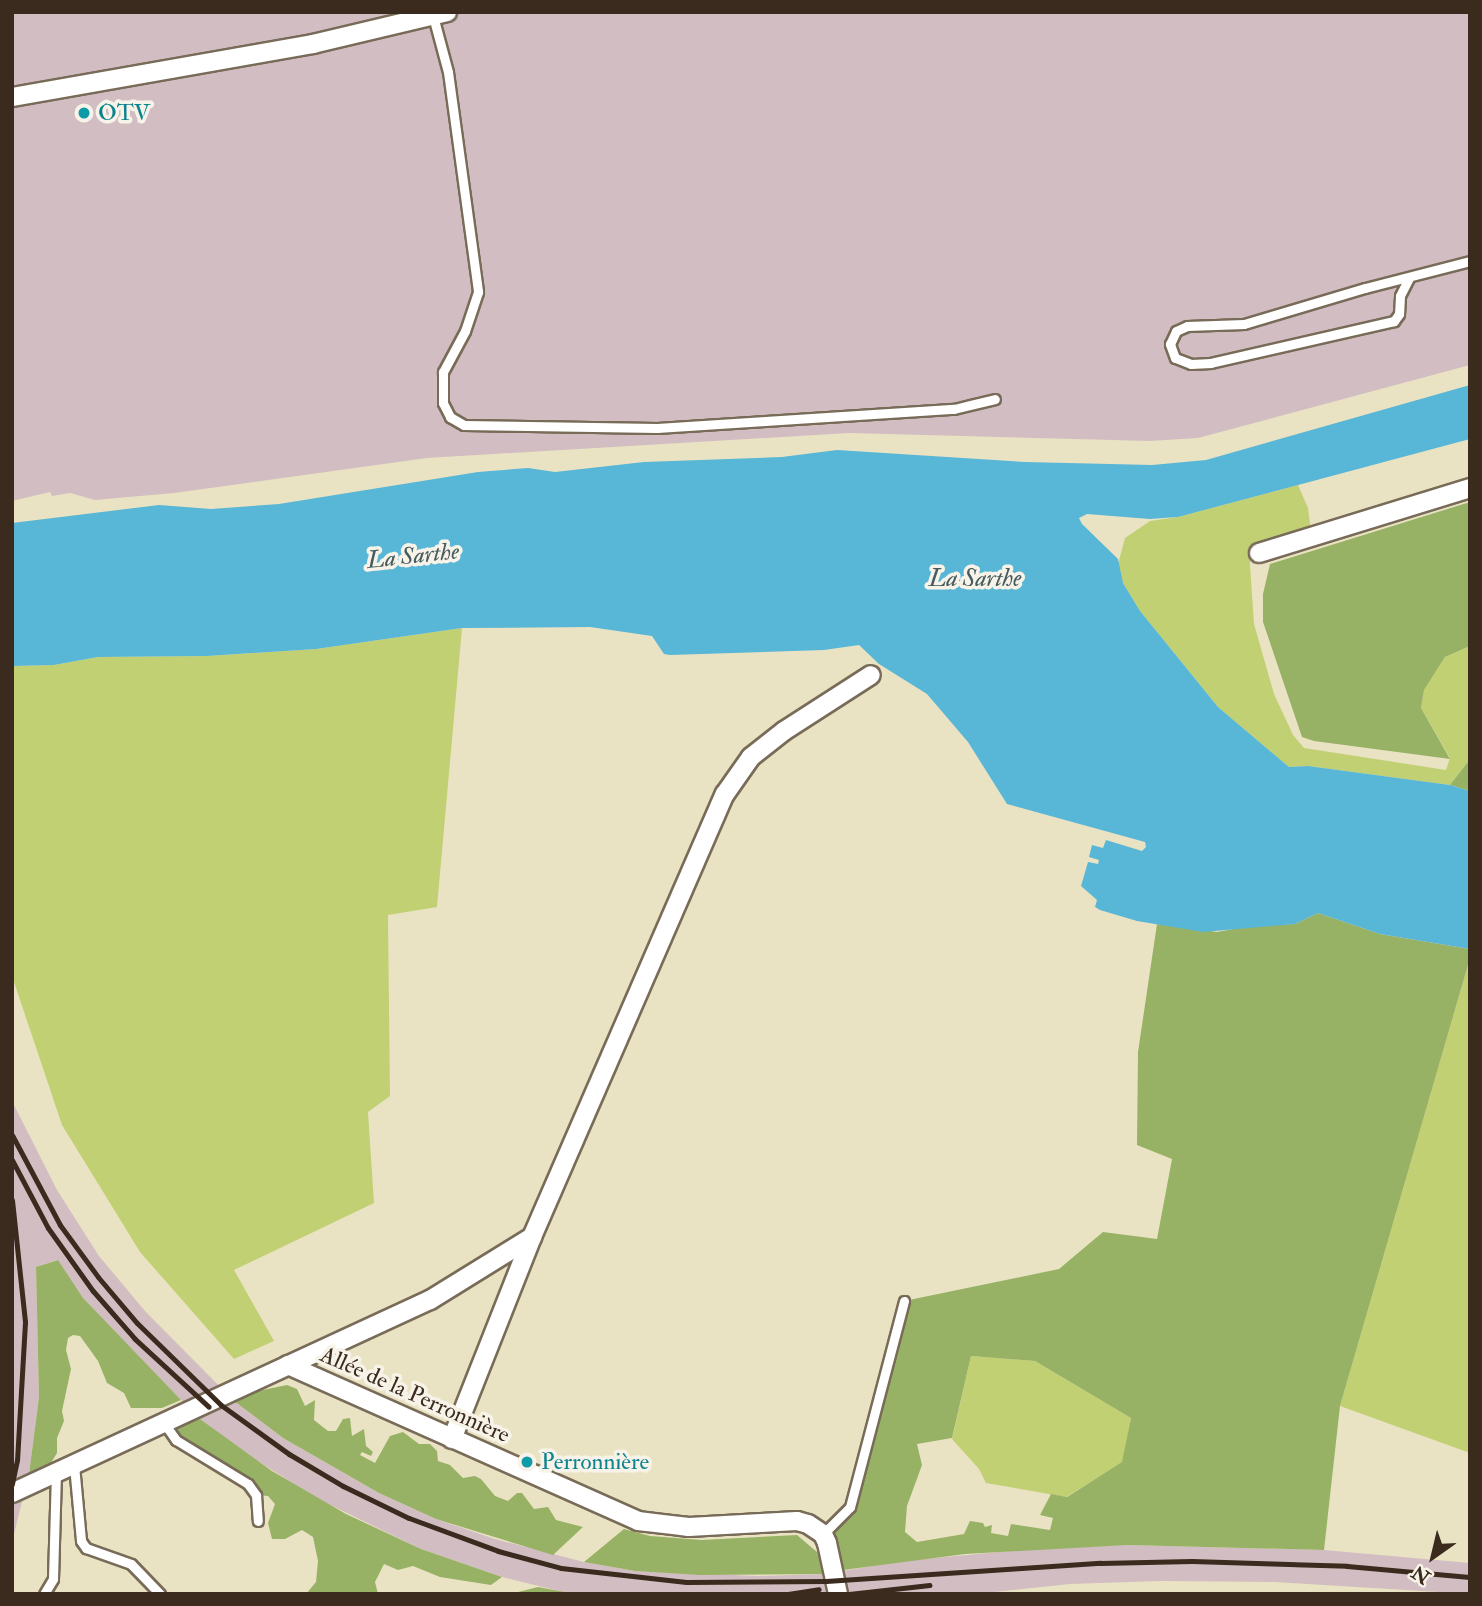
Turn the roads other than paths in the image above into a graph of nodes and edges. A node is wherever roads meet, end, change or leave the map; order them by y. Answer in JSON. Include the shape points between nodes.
{"nodes":[{"id":1,"x":440,"y":14,"type":"edge"},
{"id":2,"x":12,"y":97,"type":"edge"},
{"id":3,"x":1470,"y":261,"type":"edge"},
{"id":4,"x":1409,"y":278,"type":"junction"},
{"id":5,"x":995,"y":399,"type":"dead end"},
{"id":6,"x":1470,"y":488,"type":"edge"},
{"id":7,"x":1259,"y":553,"type":"dead end"},
{"id":8,"x":870,"y":675,"type":"dead end"},
{"id":9,"x":532,"y":1237,"type":"junction"},
{"id":10,"x":904,"y":1301,"type":"dead end"},
{"id":11,"x":288,"y":1365,"type":"junction"},
{"id":12,"x":164,"y":1423,"type":"junction"},
{"id":13,"x":452,"y":1439,"type":"junction"},
{"id":14,"x":74,"y":1465,"type":"junction"},
{"id":15,"x":56,"y":1473,"type":"junction"},
{"id":16,"x":12,"y":1493,"type":"edge"},
{"id":17,"x":258,"y":1521,"type":"dead end"},
{"id":18,"x":823,"y":1534,"type":"junction"},
{"id":19,"x":44,"y":1594,"type":"edge"},
{"id":20,"x":160,"y":1594,"type":"edge"},
{"id":21,"x":838,"y":1594,"type":"edge"}],
"edges":[{"from":1,"to":2,"type":"street","via":[[313,44]]},
{"from":1,"to":5,"type":"lane","via":[[478,292],[465,331],[443,372],[443,403],[450,417],[464,425],[657,428],[954,409]]},
{"from":3,"to":4,"type":"lane"},
{"from":4,"to":4,"type":"lane","via":[[1244,324],[1187,326],[1175,331],[1170,345],[1175,358],[1191,365],[1211,363],[1394,321]]},
{"from":6,"to":7,"type":"street"},
{"from":8,"to":9,"type":"street","via":[[751,757],[725,794]]},
{"from":9,"to":11,"type":"street","via":[[430,1300]]},
{"from":9,"to":13,"type":"street"},
{"from":10,"to":18,"type":"lane","via":[[850,1507]]},
{"from":11,"to":12,"type":"street"},
{"from":11,"to":13,"type":"street","name":"Allée de la Perronnière"},
{"from":12,"to":14,"type":"street"},
{"from":12,"to":17,"type":"lane","via":[[176,1440],[248,1484],[256,1495]]},
{"from":13,"to":18,"type":"street","name":"Allée de la Perronnière","via":[[638,1521],[689,1527],[797,1521]]},
{"from":14,"to":15,"type":"street"},
{"from":14,"to":20,"type":"lane","via":[[81,1541],[86,1548],[131,1564]]},
{"from":15,"to":16,"type":"street"},
{"from":15,"to":19,"type":"lane","via":[[53,1579]]},
{"from":18,"to":21,"type":"street"}]}
